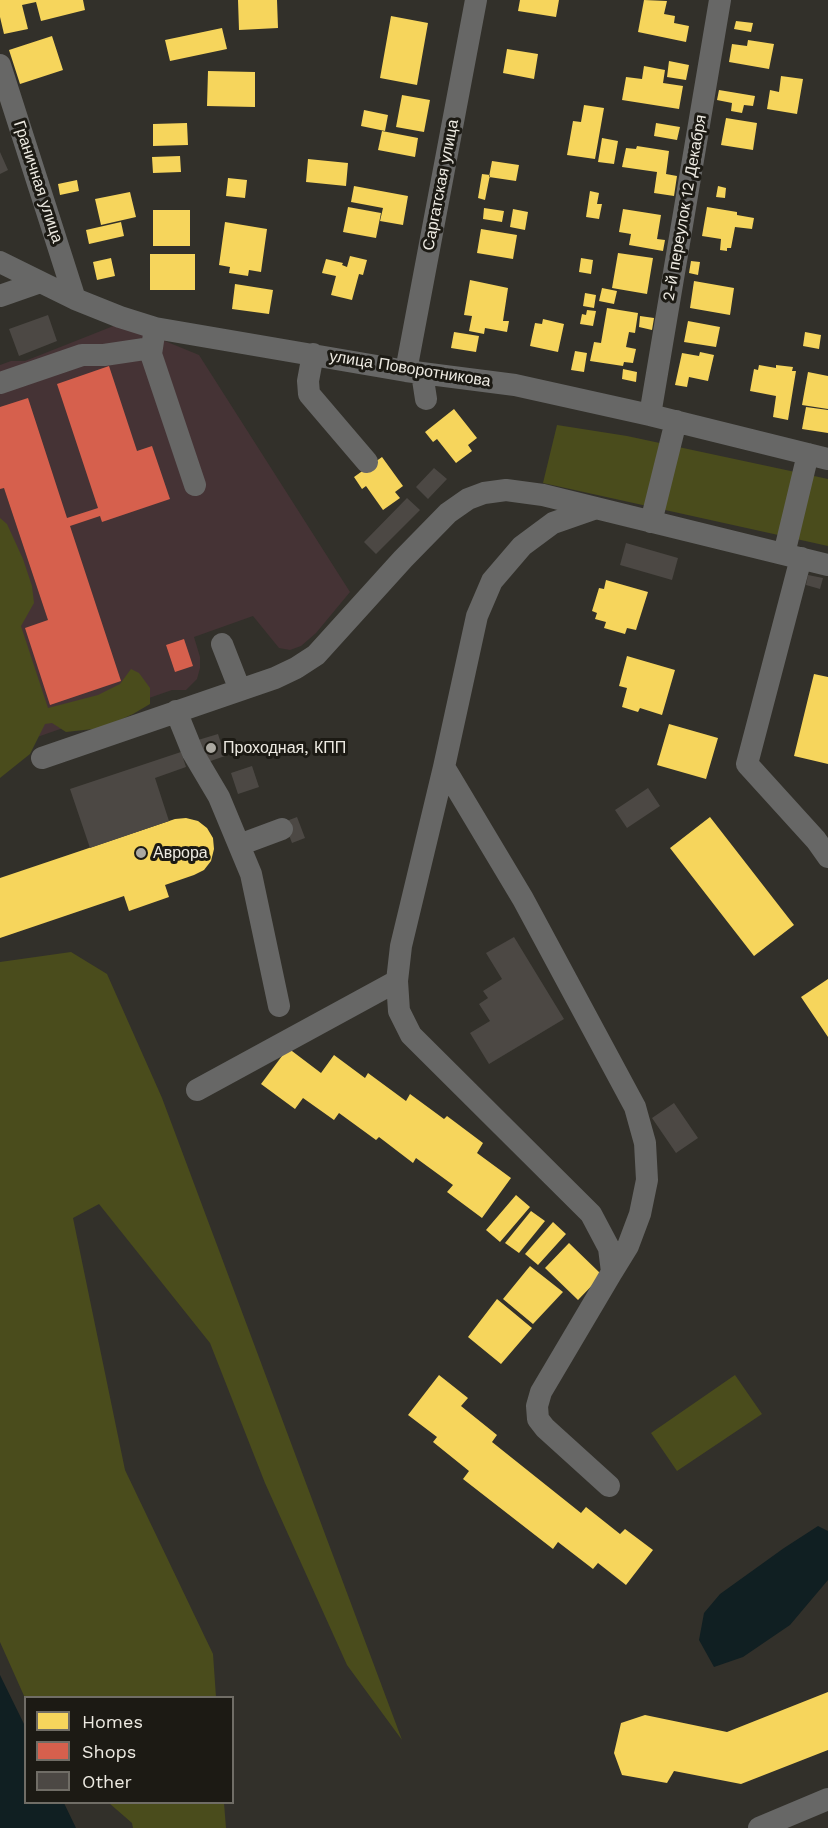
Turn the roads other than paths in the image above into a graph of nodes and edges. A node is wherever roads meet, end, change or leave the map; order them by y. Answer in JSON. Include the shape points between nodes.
{"nodes":[{"id":1,"x":476,"y":0,"type":"edge"},
{"id":2,"x":720,"y":0,"type":"edge"},
{"id":3,"x":0,"y":65,"type":"edge"},
{"id":4,"x":0,"y":262,"type":"edge"},
{"id":5,"x":40,"y":282,"type":"junction"},
{"id":6,"x":0,"y":296,"type":"edge"},
{"id":7,"x":75,"y":299,"type":"junction"},
{"id":8,"x":153,"y":338,"type":"junction"},
{"id":9,"x":314,"y":354,"type":"junction"},
{"id":10,"x":414,"y":372,"type":"junction"},
{"id":11,"x":0,"y":382,"type":"edge"},
{"id":12,"x":426,"y":399,"type":"dead end"},
{"id":13,"x":650,"y":415,"type":"junction"},
{"id":14,"x":676,"y":422,"type":"junction"},
{"id":15,"x":818,"y":457,"type":"edge"},
{"id":16,"x":368,"y":462,"type":"dead end"},
{"id":17,"x":195,"y":485,"type":"dead end"},
{"id":18,"x":596,"y":508,"type":"junction"},
{"id":19,"x":651,"y":522,"type":"junction"},
{"id":20,"x":792,"y":556,"type":"junction"},
{"id":21,"x":828,"y":565,"type":"edge"},
{"id":22,"x":222,"y":644,"type":"dead end"},
{"id":23,"x":240,"y":690,"type":"junction"},
{"id":24,"x":176,"y":711,"type":"junction"},
{"id":25,"x":42,"y":758,"type":"dead end"},
{"id":26,"x":444,"y":766,"type":"junction"},
{"id":27,"x":282,"y":829,"type":"dead end"},
{"id":28,"x":239,"y":845,"type":"junction"},
{"id":29,"x":824,"y":847,"type":"edge"},
{"id":30,"x":397,"y":981,"type":"junction"},
{"id":31,"x":279,"y":1006,"type":"dead end"},
{"id":32,"x":197,"y":1090,"type":"dead end"},
{"id":33,"x":612,"y":1272,"type":"junction"},
{"id":34,"x":609,"y":1486,"type":"dead end"},
{"id":35,"x":828,"y":1799,"type":"edge"},
{"id":36,"x":759,"y":1828,"type":"edge"}],
"edges":[{"from":1,"to":10,"type":"street","name":"Саргатская улица"},
{"from":2,"to":13,"type":"street","name":"2-й переулок 12 Декабря"},
{"from":3,"to":7,"type":"street","name":"Граничная улица"},
{"from":4,"to":5,"type":"street","name":"улица Поворотникова"},
{"from":5,"to":6,"type":"street"},
{"from":5,"to":7,"type":"street","name":"улица Поворотникова"},
{"from":7,"to":8,"type":"street","name":"улица Поворотникова","via":[[120,317]]},
{"from":8,"to":9,"type":"street","name":"улица Поворотникова"},
{"from":8,"to":11,"type":"street","via":[[104,355],[82,355]]},
{"from":8,"to":17,"type":"street","via":[[151,354]]},
{"from":9,"to":10,"type":"street","name":"улица Поворотникова"},
{"from":9,"to":16,"type":"street","via":[[309,394]]},
{"from":10,"to":12,"type":"street","name":"Саргатская улица"},
{"from":10,"to":13,"type":"street","name":"улица Поворотникова","via":[[515,385]]},
{"from":13,"to":14,"type":"street","name":"улица Поворотникова"},
{"from":14,"to":15,"type":"street","name":"улица Поворотникова"},
{"from":14,"to":19,"type":"street"},
{"from":15,"to":20,"type":"street"},
{"from":18,"to":19,"type":"street"},
{"from":18,"to":23,"type":"street","via":[[506,490],[468,499],[448,513],[402,559],[316,654],[296,668]]},
{"from":18,"to":26,"type":"street","via":[[553,524],[522,546],[492,580],[477,616]]},
{"from":19,"to":20,"type":"street"},
{"from":20,"to":21,"type":"street"},
{"from":20,"to":29,"type":"street","via":[[747,764]]},
{"from":22,"to":23,"type":"street"},
{"from":23,"to":24,"type":"street"},
{"from":24,"to":25,"type":"street"},
{"from":24,"to":28,"type":"street"},
{"from":26,"to":30,"type":"street","via":[[400,946]]},
{"from":26,"to":33,"type":"street","via":[[523,898],[635,1107],[645,1143],[647,1180],[628,1246]]},
{"from":27,"to":28,"type":"street"},
{"from":28,"to":31,"type":"street","via":[[251,874]]},
{"from":30,"to":32,"type":"street"},
{"from":30,"to":33,"type":"street","via":[[399,1011],[411,1035],[591,1214],[609,1248]]},
{"from":33,"to":34,"type":"street","via":[[541,1392],[537,1406],[538,1419],[545,1428]]},
{"from":35,"to":36,"type":"street"}]}
